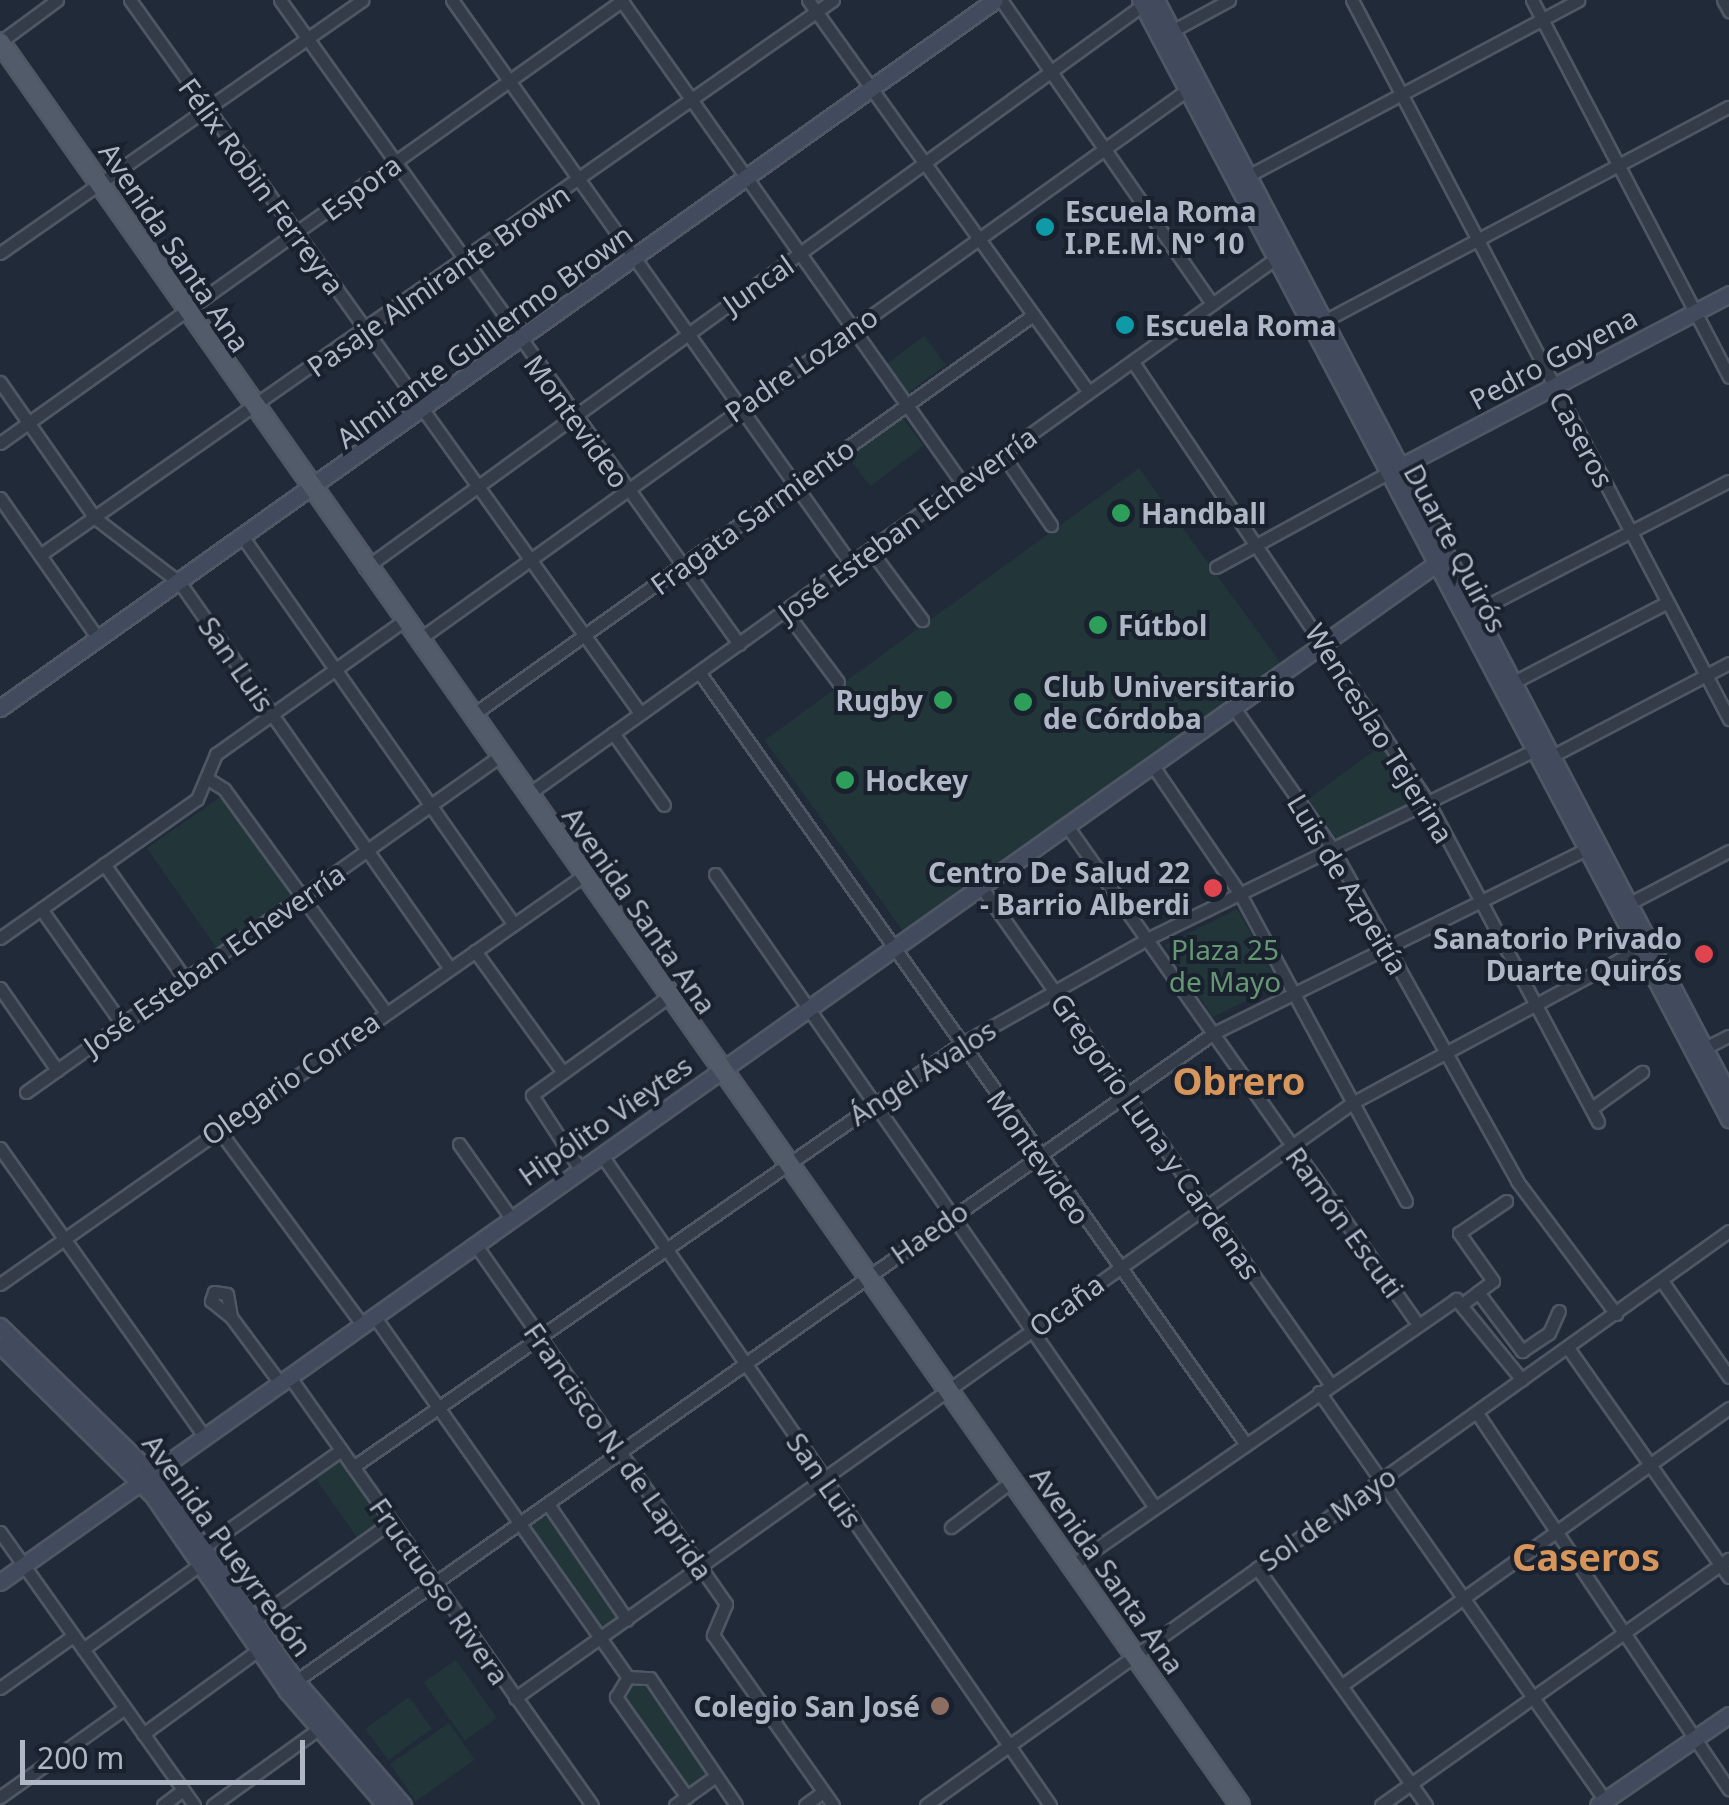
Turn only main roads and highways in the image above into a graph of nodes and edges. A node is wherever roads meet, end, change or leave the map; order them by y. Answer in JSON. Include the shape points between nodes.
{"nodes":[{"id":1,"x":998,"y":0,"type":"edge"},
{"id":2,"x":1147,"y":1,"type":"edge"},
{"id":3,"x":0,"y":42,"type":"edge"},
{"id":4,"x":1241,"y":180,"type":"junction"},
{"id":5,"x":1281,"y":256,"type":"junction"},
{"id":6,"x":1729,"y":294,"type":"edge"},
{"id":7,"x":1394,"y":470,"type":"junction"},
{"id":8,"x":312,"y":492,"type":"junction"},
{"id":9,"x":1442,"y":559,"type":"junction"},
{"id":10,"x":1471,"y":615,"type":"junction"},
{"id":11,"x":2,"y":703,"type":"edge"},
{"id":12,"x":1592,"y":846,"type":"junction"},
{"id":13,"x":1700,"y":1051,"type":"junction"},
{"id":14,"x":719,"y":1070,"type":"junction"},
{"id":15,"x":1729,"y":1095,"type":"edge"},
{"id":16,"x":1729,"y":1119,"type":"edge"},
{"id":17,"x":0,"y":1326,"type":"edge"},
{"id":18,"x":0,"y":1345,"type":"edge"},
{"id":19,"x":146,"y":1478,"type":"junction"},
{"id":20,"x":0,"y":1582,"type":"edge"},
{"id":21,"x":1729,"y":1715,"type":"edge"},
{"id":22,"x":323,"y":1726,"type":"junction"},
{"id":23,"x":1601,"y":1803,"type":"edge"},
{"id":24,"x":385,"y":1805,"type":"edge"},
{"id":25,"x":403,"y":1805,"type":"edge"},
{"id":26,"x":1240,"y":1805,"type":"edge"}],
"edges":[{"from":1,"to":8,"type":"main road","name":"Almirante Guillermo Brown"},
{"from":2,"to":4,"type":"main road","name":"Duarte Quirós","via":[[1187,90]]},
{"from":2,"to":4,"type":"main road","name":"Duarte Quirós","via":[[1172,31]]},
{"from":3,"to":8,"type":"main road","name":"Avenida Santa Ana"},
{"from":4,"to":5,"type":"main road","name":"Duarte Quirós"},
{"from":5,"to":7,"type":"main road","name":"Duarte Quirós"},
{"from":5,"to":7,"type":"main road","name":"Duarte Quirós","via":[[1324,321]]},
{"from":6,"to":7,"type":"main road","name":"Pedro Goyena"},
{"from":7,"to":9,"type":"main road","name":"Duarte Quirós"},
{"from":8,"to":11,"type":"main road","name":"Almirante Guillermo Brown"},
{"from":8,"to":14,"type":"main road","name":"Avenida Santa Ana"},
{"from":9,"to":10,"type":"main road","name":"Duarte Quirós"},
{"from":9,"to":14,"type":"main road","name":"Hipólito Vieytes"},
{"from":10,"to":12,"type":"main road","name":"Duarte Quirós","via":[[1535,750]]},
{"from":10,"to":12,"type":"main road","name":"Duarte Quirós","via":[[1514,682]]},
{"from":12,"to":13,"type":"main road","name":"Duarte Quirós","via":[[1640,949]]},
{"from":12,"to":13,"type":"main road","name":"Duarte Quirós","via":[[1630,903]]},
{"from":13,"to":15,"type":"main road","name":"Duarte Quirós"},
{"from":13,"to":16,"type":"main road","name":"Duarte Quirós"},
{"from":14,"to":19,"type":"main road","name":"Hipólito Vieytes"},
{"from":14,"to":26,"type":"main road","name":"Avenida Santa Ana"},
{"from":17,"to":19,"type":"main road","name":"Avenida Pueyrredón"},
{"from":18,"to":19,"type":"main road","name":"Avenida Pueyrredón"},
{"from":19,"to":20,"type":"main road","name":"Hipólito Vieytes"},
{"from":19,"to":22,"type":"main road","name":"Avenida Pueyrredón","via":[[204,1547]]},
{"from":19,"to":22,"type":"main road","name":"Avenida Pueyrredón","via":[[258,1650]]},
{"from":21,"to":23,"type":"main road"},
{"from":22,"to":24,"type":"main road","name":"Avenida Pueyrredón"},
{"from":22,"to":25,"type":"main road","name":"Avenida Pueyrredón"}]}
